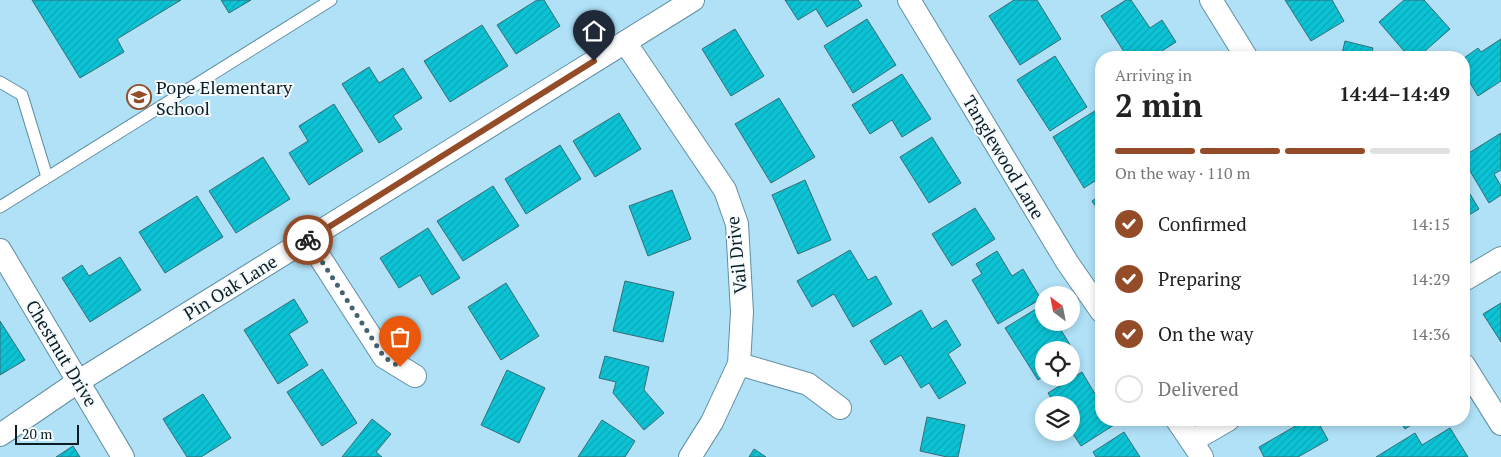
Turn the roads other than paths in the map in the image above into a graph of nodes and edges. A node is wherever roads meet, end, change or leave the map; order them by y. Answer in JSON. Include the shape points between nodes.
{"nodes":[{"id":1,"x":331,"y":0,"type":"edge"},
{"id":2,"x":693,"y":0,"type":"edge"},
{"id":3,"x":909,"y":0,"type":"edge"},
{"id":4,"x":1211,"y":0,"type":"edge"},
{"id":5,"x":625,"y":42,"type":"junction"},
{"id":6,"x":1242,"y":51,"type":"edge"},
{"id":7,"x":0,"y":82,"type":"edge"},
{"id":8,"x":47,"y":177,"type":"junction"},
{"id":9,"x":0,"y":207,"type":"edge"},
{"id":10,"x":308,"y":239,"type":"junction"},
{"id":11,"x":0,"y":250,"type":"edge"},
{"id":12,"x":1501,"y":258,"type":"edge"},
{"id":13,"x":1470,"y":276,"type":"edge"},
{"id":14,"x":1095,"y":302,"type":"edge"},
{"id":15,"x":739,"y":364,"type":"junction"},
{"id":16,"x":1470,"y":375,"type":"edge"},
{"id":17,"x":415,"y":376,"type":"dead end"},
{"id":18,"x":79,"y":381,"type":"junction"},
{"id":19,"x":840,"y":408,"type":"dead end"},
{"id":20,"x":1501,"y":424,"type":"edge"},
{"id":21,"x":1181,"y":426,"type":"edge"},
{"id":22,"x":1222,"y":426,"type":"edge"},
{"id":23,"x":0,"y":435,"type":"edge"},
{"id":24,"x":1197,"y":449,"type":"edge"},
{"id":25,"x":124,"y":457,"type":"edge"},
{"id":26,"x":690,"y":457,"type":"edge"}],
"edges":[{"from":1,"to":8,"type":"lane"},
{"from":2,"to":5,"type":"street","name":"Pin Oak Lane"},
{"from":3,"to":14,"type":"street","name":"Tanglewood Lane","via":[[1067,262]]},
{"from":4,"to":6,"type":"street"},
{"from":5,"to":10,"type":"street","name":"Pin Oak Lane"},
{"from":5,"to":15,"type":"street","name":"Vail Drive","via":[[725,190],[737,224],[742,312]]},
{"from":7,"to":8,"type":"lane","via":[[22,95]]},
{"from":8,"to":9,"type":"lane"},
{"from":10,"to":17,"type":"street","via":[[384,357]]},
{"from":10,"to":18,"type":"street","name":"Pin Oak Lane"},
{"from":11,"to":18,"type":"street","name":"Chestnut Drive"},
{"from":12,"to":13,"type":"street"},
{"from":15,"to":19,"type":"street","via":[[808,384]]},
{"from":15,"to":26,"type":"street","name":"Vail Drive","via":[[712,422]]},
{"from":16,"to":20,"type":"street"},
{"from":18,"to":23,"type":"street","name":"Pin Oak Lane"},
{"from":18,"to":25,"type":"street","name":"Chestnut Drive"},
{"from":21,"to":24,"type":"street"},
{"from":22,"to":24,"type":"street"}]}
